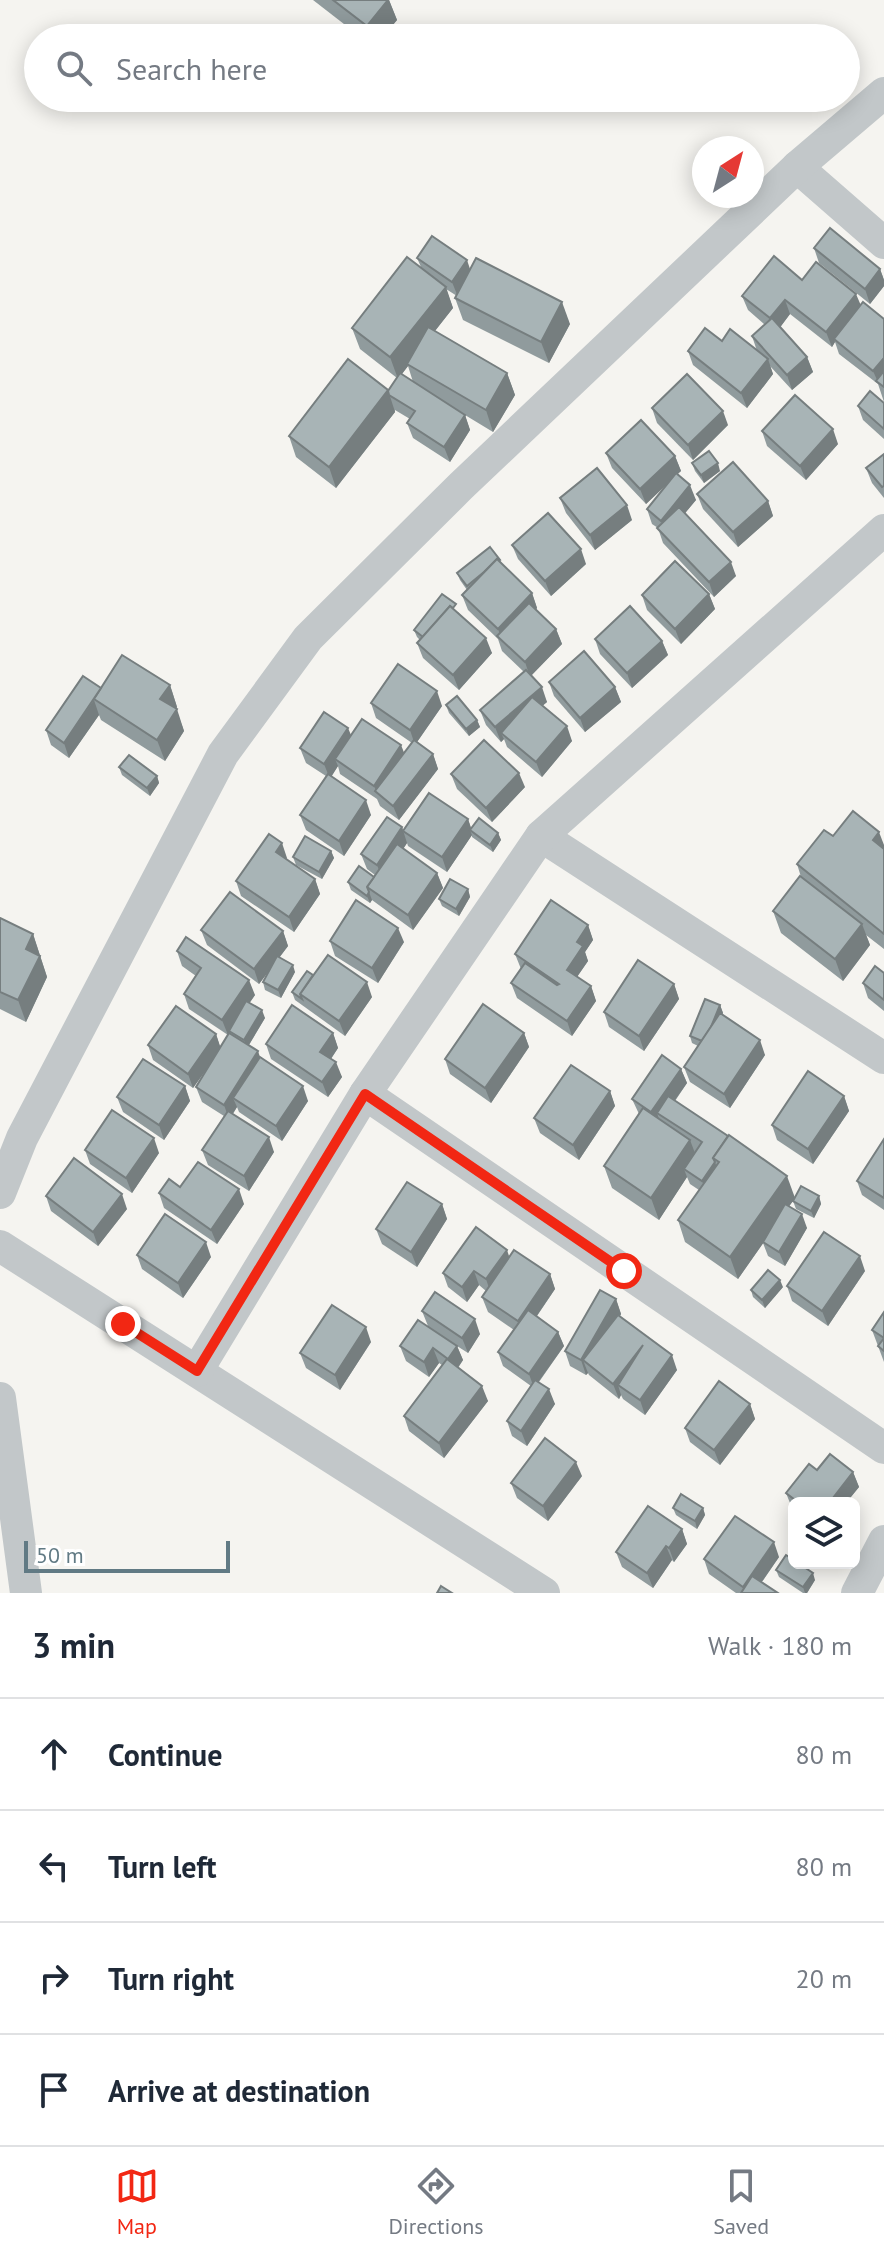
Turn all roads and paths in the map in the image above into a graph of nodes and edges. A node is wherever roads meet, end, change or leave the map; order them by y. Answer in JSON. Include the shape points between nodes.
{"nodes":[{"id":1,"x":884,"y":93,"type":"edge"},
{"id":2,"x":797,"y":167,"type":"junction"},
{"id":3,"x":884,"y":243,"type":"edge"},
{"id":4,"x":884,"y":530,"type":"edge"},
{"id":5,"x":541,"y":836,"type":"junction"},
{"id":6,"x":884,"y":1058,"type":"edge"},
{"id":7,"x":365,"y":1094,"type":"junction"},
{"id":8,"x":0,"y":1193,"type":"edge"},
{"id":9,"x":0,"y":1246,"type":"edge"},
{"id":10,"x":197,"y":1371,"type":"junction"},
{"id":11,"x":0,"y":1398,"type":"edge"},
{"id":12,"x":884,"y":1448,"type":"edge"},
{"id":13,"x":884,"y":1541,"type":"edge"},
{"id":14,"x":26,"y":1593,"type":"edge"},
{"id":15,"x":544,"y":1593,"type":"edge"},
{"id":16,"x":857,"y":1593,"type":"edge"}],
"edges":[{"from":1,"to":2,"type":"street"},
{"from":2,"to":3,"type":"street"},
{"from":2,"to":8,"type":"street","via":[[308,638],[223,754],[22,1138]]},
{"from":4,"to":5,"type":"street"},
{"from":5,"to":6,"type":"street"},
{"from":5,"to":7,"type":"street"},
{"from":7,"to":10,"type":"street"},
{"from":7,"to":12,"type":"street"},
{"from":9,"to":10,"type":"street"},
{"from":10,"to":15,"type":"street"},
{"from":11,"to":14,"type":"street"},
{"from":13,"to":16,"type":"street"}]}
